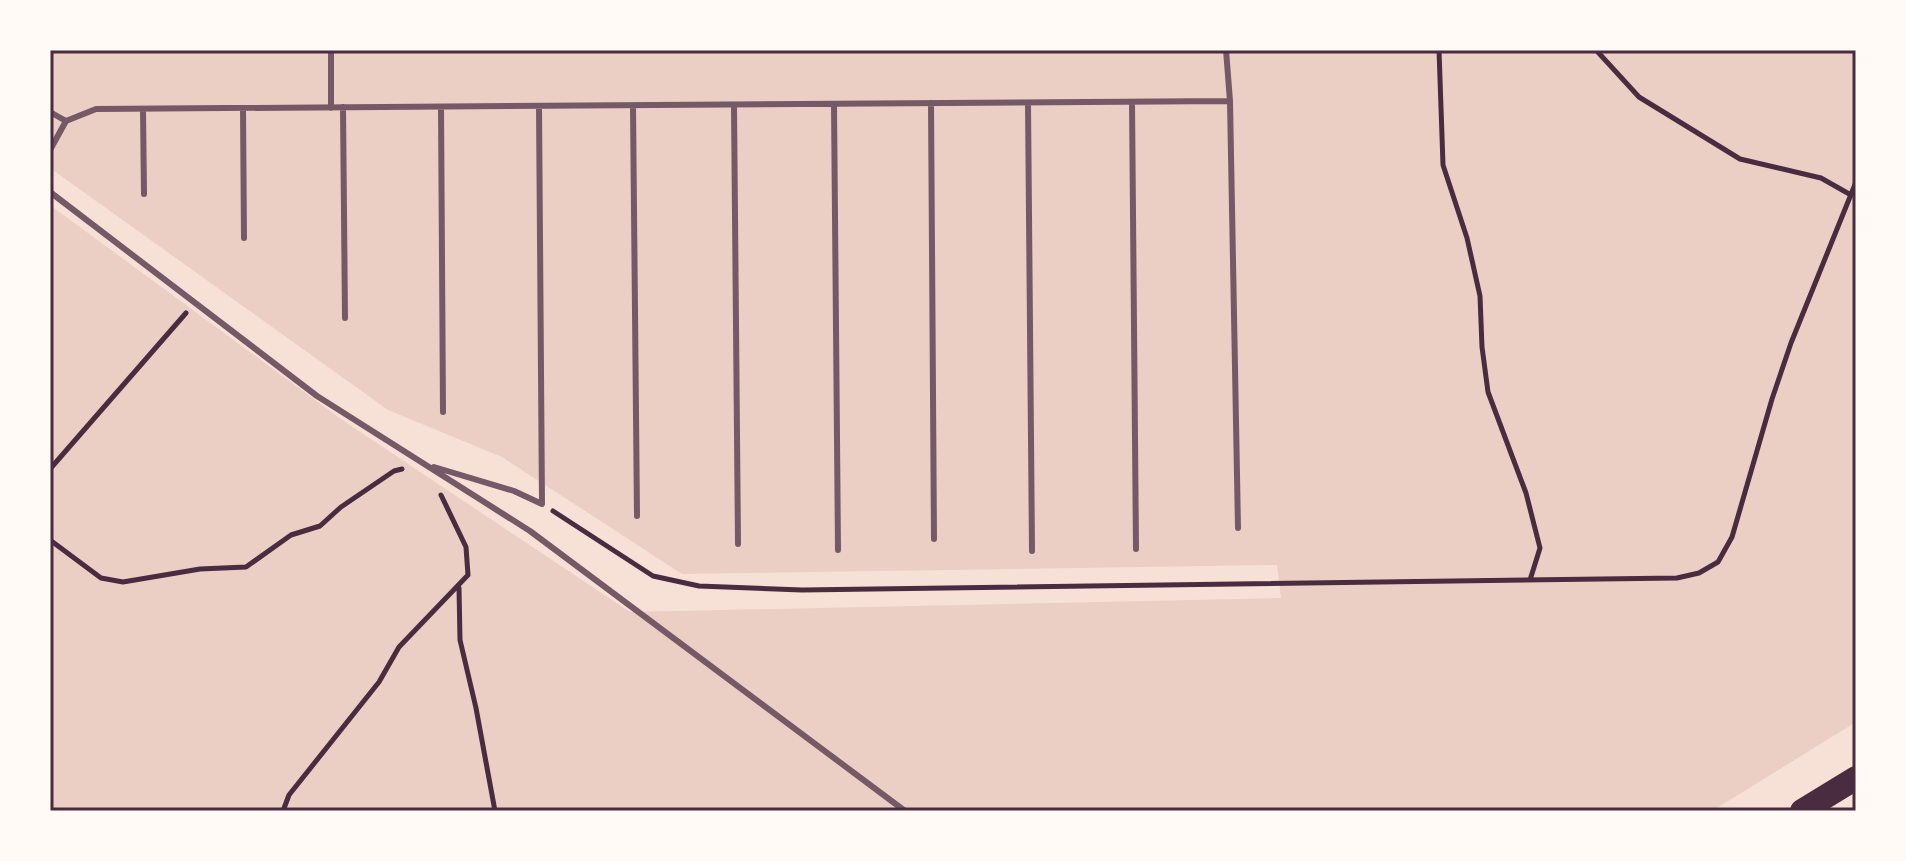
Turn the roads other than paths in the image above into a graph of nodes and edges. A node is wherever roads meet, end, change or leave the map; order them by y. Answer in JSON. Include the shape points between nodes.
{"nodes":[{"id":1,"x":331,"y":50,"type":"edge"},
{"id":2,"x":1226,"y":50,"type":"edge"},
{"id":3,"x":1230,"y":101,"type":"junction"},
{"id":4,"x":1132,"y":102,"type":"junction"},
{"id":5,"x":931,"y":103,"type":"junction"},
{"id":6,"x":1028,"y":103,"type":"junction"},
{"id":7,"x":834,"y":104,"type":"junction"},
{"id":8,"x":734,"y":105,"type":"junction"},
{"id":9,"x":539,"y":106,"type":"junction"},
{"id":10,"x":633,"y":106,"type":"junction"},
{"id":11,"x":343,"y":107,"type":"junction"},
{"id":12,"x":441,"y":107,"type":"junction"},
{"id":13,"x":243,"y":108,"type":"junction"},
{"id":14,"x":331,"y":108,"type":"junction"},
{"id":15,"x":143,"y":109,"type":"junction"},
{"id":16,"x":50,"y":112,"type":"edge"},
{"id":17,"x":66,"y":121,"type":"junction"},
{"id":18,"x":50,"y":150,"type":"edge"},
{"id":19,"x":50,"y":192,"type":"edge"},
{"id":20,"x":144,"y":194,"type":"dead end"},
{"id":21,"x":244,"y":238,"type":"dead end"},
{"id":22,"x":345,"y":318,"type":"dead end"},
{"id":23,"x":443,"y":412,"type":"dead end"},
{"id":24,"x":426,"y":465,"type":"junction"},
{"id":25,"x":637,"y":516,"type":"dead end"},
{"id":26,"x":1238,"y":528,"type":"dead end"},
{"id":27,"x":934,"y":539,"type":"dead end"},
{"id":28,"x":738,"y":544,"type":"dead end"},
{"id":29,"x":1136,"y":549,"type":"dead end"},
{"id":30,"x":838,"y":550,"type":"dead end"},
{"id":31,"x":1032,"y":551,"type":"dead end"},
{"id":32,"x":1856,"y":778,"type":"edge"},
{"id":33,"x":905,"y":811,"type":"edge"},
{"id":34,"x":1802,"y":811,"type":"edge"}],
"edges":[{"from":1,"to":14,"type":"lane"},
{"from":2,"to":3,"type":"lane"},
{"from":3,"to":4,"type":"lane"},
{"from":3,"to":26,"type":"lane"},
{"from":4,"to":6,"type":"lane"},
{"from":4,"to":29,"type":"lane"},
{"from":5,"to":6,"type":"lane"},
{"from":5,"to":7,"type":"lane"},
{"from":5,"to":27,"type":"lane"},
{"from":6,"to":31,"type":"lane"},
{"from":7,"to":8,"type":"lane"},
{"from":7,"to":30,"type":"lane"},
{"from":8,"to":10,"type":"lane"},
{"from":8,"to":28,"type":"lane"},
{"from":9,"to":10,"type":"lane"},
{"from":9,"to":12,"type":"lane"},
{"from":9,"to":24,"type":"lane","via":[[542,504]]},
{"from":10,"to":25,"type":"lane"},
{"from":11,"to":12,"type":"lane"},
{"from":11,"to":14,"type":"lane"},
{"from":11,"to":22,"type":"lane"},
{"from":12,"to":23,"type":"lane"},
{"from":13,"to":14,"type":"lane"},
{"from":13,"to":15,"type":"lane"},
{"from":13,"to":21,"type":"lane"},
{"from":15,"to":17,"type":"lane","via":[[96,109]]},
{"from":15,"to":20,"type":"lane"},
{"from":16,"to":17,"type":"lane"},
{"from":17,"to":18,"type":"lane"},
{"from":19,"to":24,"type":"lane","via":[[317,396]]},
{"from":24,"to":33,"type":"lane","via":[[530,531]]},
{"from":32,"to":34,"type":"highway"}]}
